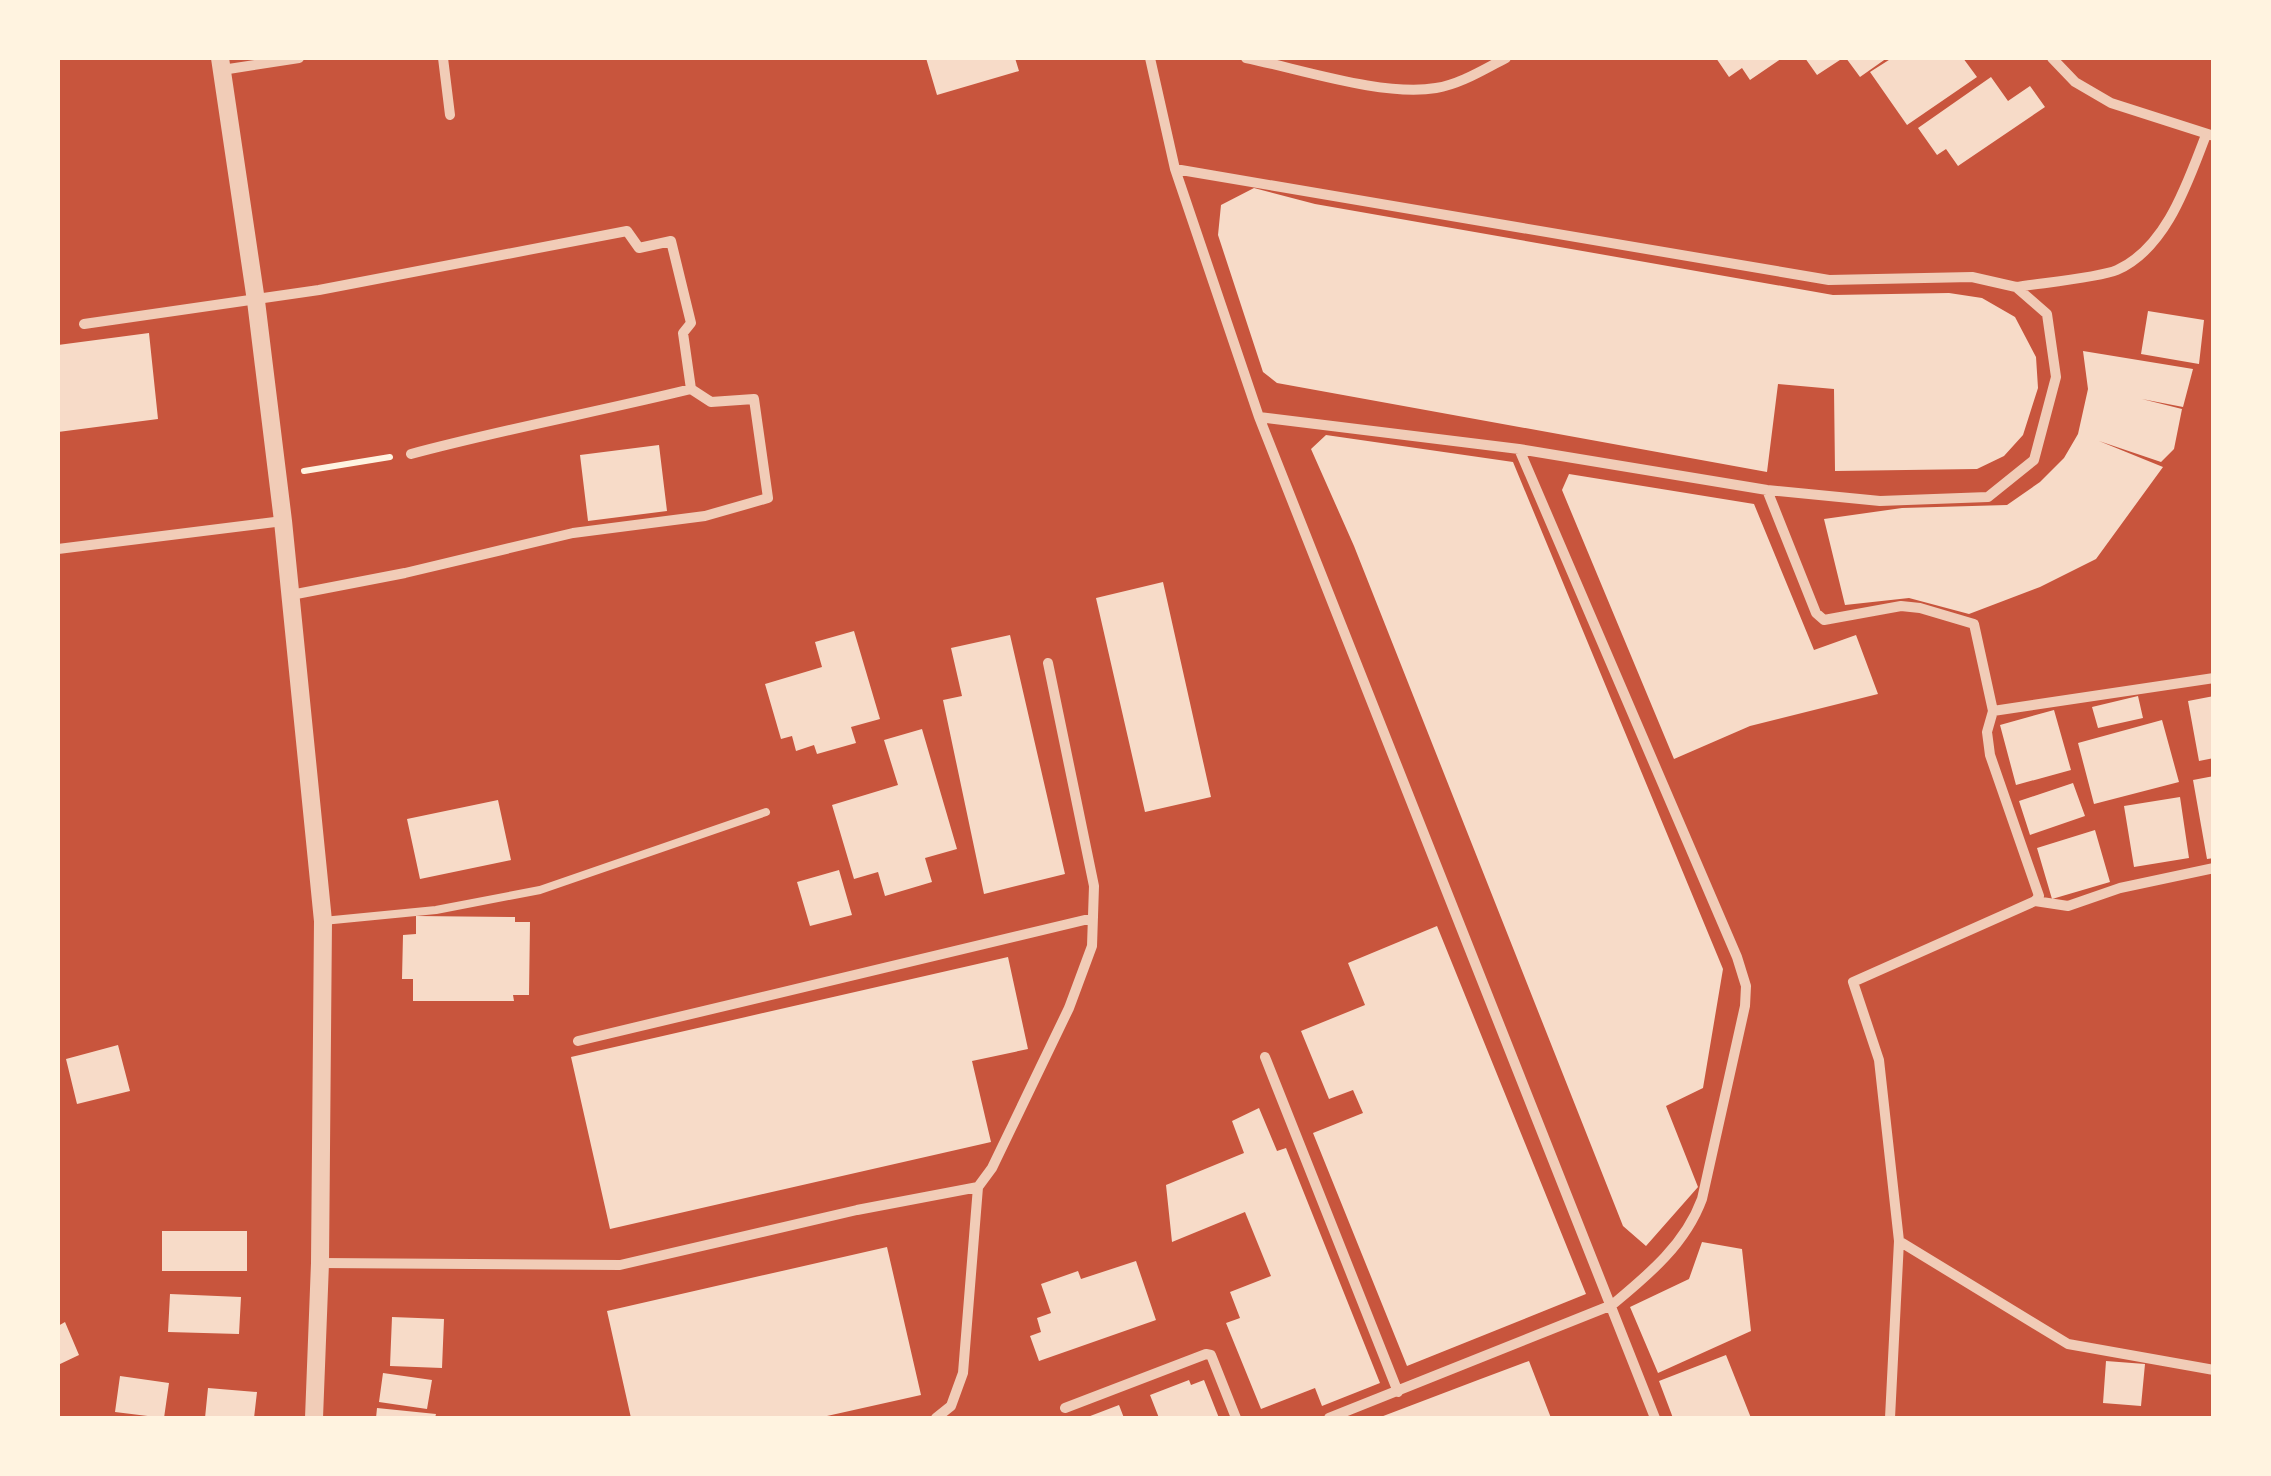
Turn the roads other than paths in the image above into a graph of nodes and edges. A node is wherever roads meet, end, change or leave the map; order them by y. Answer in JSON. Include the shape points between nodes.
{"nodes":[{"id":1,"x":299,"y":58,"type":"edge"},
{"id":2,"x":443,"y":58,"type":"edge"},
{"id":3,"x":1150,"y":58,"type":"edge"},
{"id":4,"x":1246,"y":58,"type":"edge"},
{"id":5,"x":1506,"y":58,"type":"edge"},
{"id":6,"x":2052,"y":58,"type":"edge"},
{"id":7,"x":221,"y":64,"type":"edge"},
{"id":8,"x":450,"y":115,"type":"dead end"},
{"id":9,"x":2210,"y":135,"type":"edge"},
{"id":10,"x":1175,"y":169,"type":"junction"},
{"id":11,"x":2016,"y":286,"type":"junction"},
{"id":12,"x":256,"y":301,"type":"junction"},
{"id":13,"x":84,"y":324,"type":"dead end"},
{"id":14,"x":690,"y":389,"type":"junction"},
{"id":15,"x":1260,"y":418,"type":"junction"},
{"id":16,"x":1519,"y":448,"type":"junction"},
{"id":17,"x":411,"y":454,"type":"road end"},
{"id":18,"x":1767,"y":490,"type":"junction"},
{"id":19,"x":283,"y":521,"type":"junction"},
{"id":20,"x":58,"y":548,"type":"edge"},
{"id":21,"x":290,"y":595,"type":"junction"},
{"id":22,"x":1048,"y":663,"type":"dead end"},
{"id":23,"x":2214,"y":678,"type":"edge"},
{"id":24,"x":1993,"y":711,"type":"junction"},
{"id":25,"x":766,"y":812,"type":"dead end"},
{"id":26,"x":2214,"y":868,"type":"edge"},
{"id":27,"x":2035,"y":901,"type":"junction"},
{"id":28,"x":1093,"y":918,"type":"junction"},
{"id":29,"x":323,"y":921,"type":"junction"},
{"id":30,"x":578,"y":1041,"type":"dead end"},
{"id":31,"x":1265,"y":1058,"type":"dead end"},
{"id":32,"x":978,"y":1187,"type":"junction"},
{"id":33,"x":1900,"y":1240,"type":"junction"},
{"id":34,"x":320,"y":1262,"type":"junction"},
{"id":35,"x":1612,"y":1306,"type":"junction"},
{"id":36,"x":2214,"y":1370,"type":"edge"},
{"id":37,"x":1398,"y":1392,"type":"junction"},
{"id":38,"x":1065,"y":1408,"type":"dead end"},
{"id":39,"x":314,"y":1418,"type":"edge"},
{"id":40,"x":936,"y":1418,"type":"edge"},
{"id":41,"x":1236,"y":1418,"type":"edge"},
{"id":42,"x":1328,"y":1418,"type":"edge"},
{"id":43,"x":1655,"y":1418,"type":"edge"},
{"id":44,"x":1890,"y":1418,"type":"edge"}],
"edges":[{"from":1,"to":7,"type":"street"},
{"from":2,"to":8,"type":"street"},
{"from":3,"to":10,"type":"street"},
{"from":4,"to":5,"type":"street","via":[[1404,91],[1463,80]]},
{"from":6,"to":9,"type":"street","via":[[2111,103]]},
{"from":7,"to":12,"type":"street"},
{"from":9,"to":11,"type":"street","via":[[2151,245],[2117,270]]},
{"from":10,"to":11,"type":"street","via":[[1829,280],[1972,277]]},
{"from":10,"to":15,"type":"street"},
{"from":11,"to":18,"type":"street","via":[[2048,314],[2056,378],[2034,460],[1988,497],[1880,501]]},
{"from":12,"to":13,"type":"street"},
{"from":12,"to":14,"type":"street","via":[[626,232],[640,248],[671,241],[691,323],[683,333]]},
{"from":12,"to":19,"type":"street"},
{"from":14,"to":17,"type":"street"},
{"from":14,"to":21,"type":"street","via":[[712,402],[754,399],[768,498],[706,516],[573,533]]},
{"from":15,"to":16,"type":"street"},
{"from":15,"to":35,"type":"street"},
{"from":16,"to":18,"type":"street"},
{"from":16,"to":35,"type":"street","via":[[1746,986],[1695,1217],[1667,1256]]},
{"from":18,"to":24,"type":"street","via":[[1816,613],[1824,620],[1902,606],[1971,621]]},
{"from":19,"to":20,"type":"street"},
{"from":19,"to":21,"type":"street"},
{"from":21,"to":29,"type":"street"},
{"from":22,"to":28,"type":"street","via":[[1094,886]]},
{"from":23,"to":24,"type":"street"},
{"from":24,"to":27,"type":"street","via":[[1990,755],[2038,892]]},
{"from":25,"to":29,"type":"lane","via":[[540,890],[436,910]]},
{"from":26,"to":27,"type":"street","via":[[2068,906]]},
{"from":27,"to":33,"type":"street","via":[[1854,982],[1879,1060]]},
{"from":28,"to":30,"type":"street"},
{"from":28,"to":32,"type":"street","via":[[1083,976]]},
{"from":29,"to":34,"type":"street"},
{"from":31,"to":37,"type":"street"},
{"from":32,"to":34,"type":"street","via":[[620,1264]]},
{"from":32,"to":40,"type":"street","via":[[963,1372],[951,1406]]},
{"from":33,"to":36,"type":"street","via":[[2068,1344]]},
{"from":33,"to":44,"type":"street"},
{"from":34,"to":39,"type":"street"},
{"from":35,"to":37,"type":"street"},
{"from":35,"to":43,"type":"street"},
{"from":37,"to":42,"type":"street"},
{"from":38,"to":41,"type":"street","via":[[1206,1354]]}]}
